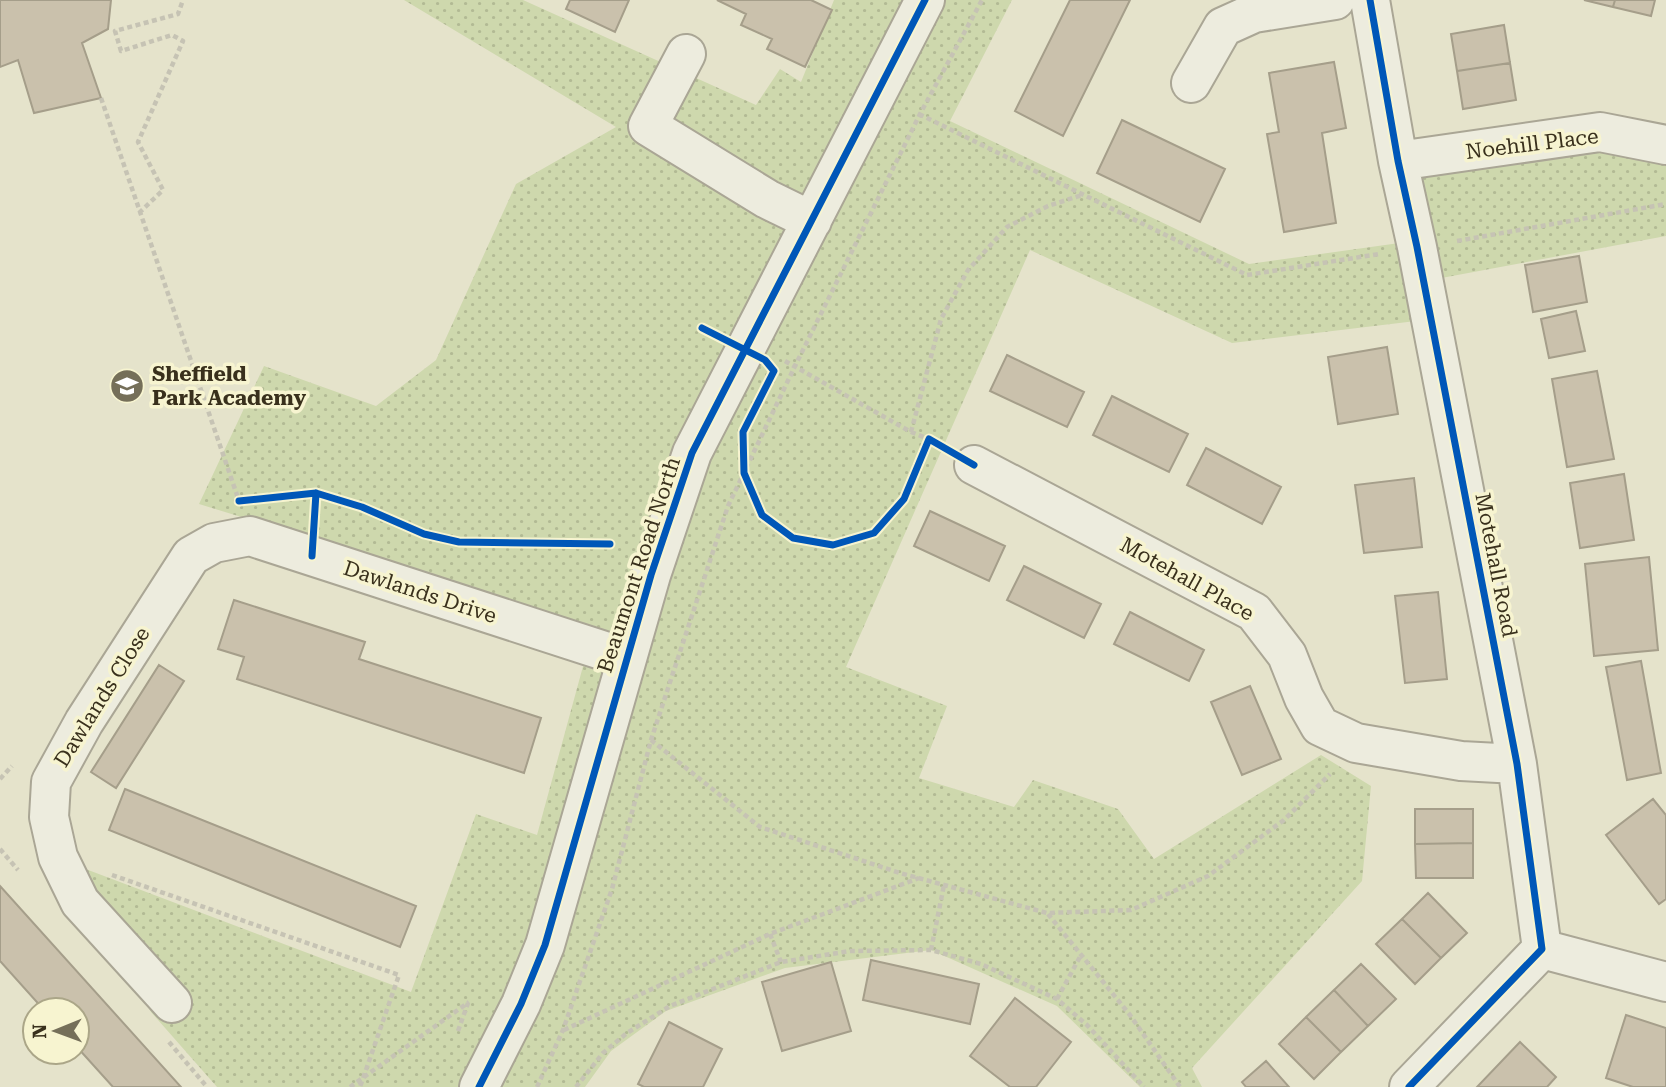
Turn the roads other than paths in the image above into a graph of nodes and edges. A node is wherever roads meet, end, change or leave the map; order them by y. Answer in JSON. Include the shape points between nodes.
{"nodes":[{"id":1,"x":925,"y":0,"type":"edge"},
{"id":2,"x":1335,"y":0,"type":"edge"},
{"id":3,"x":1370,"y":0,"type":"edge"},
{"id":4,"x":686,"y":54,"type":"dead end"},
{"id":5,"x":1191,"y":83,"type":"dead end"},
{"id":6,"x":1666,"y":145,"type":"edge"},
{"id":7,"x":1398,"y":162,"type":"junction"},
{"id":8,"x":812,"y":221,"type":"junction"},
{"id":9,"x":974,"y":465,"type":"road end"},
{"id":10,"x":214,"y":543,"type":"joint"},
{"id":11,"x":626,"y":658,"type":"junction"},
{"id":12,"x":1517,"y":764,"type":"junction"},
{"id":13,"x":1542,"y":949,"type":"junction"},
{"id":14,"x":1666,"y":982,"type":"edge"},
{"id":15,"x":172,"y":1003,"type":"dead end"},
{"id":16,"x":479,"y":1087,"type":"edge"},
{"id":17,"x":1409,"y":1087,"type":"edge"}],
"edges":[{"from":1,"to":8,"type":"street","name":"Beaumont Road North"},
{"from":2,"to":5,"type":"street","via":[[1254,13],[1223,27]]},
{"from":3,"to":7,"type":"street","name":"Motehall Road"},
{"from":4,"to":8,"type":"street","via":[[648,127]]},
{"from":6,"to":7,"type":"street","name":"Noehill Place","via":[[1600,132]]},
{"from":7,"to":12,"type":"street","name":"Motehall Road"},
{"from":8,"to":11,"type":"street","name":"Beaumont Road North","via":[[692,453]]},
{"from":9,"to":12,"type":"street","name":"Motehall Place","via":[[1254,612],[1287,655],[1320,726],[1356,743],[1461,761]]},
{"from":10,"to":11,"type":"street","name":"Dawlands Drive","via":[[250,536]]},
{"from":10,"to":15,"type":"street","name":"Dawlands Close","via":[[191,556],[84,722],[51,782],[50,817],[58,857],[80,902]]},
{"from":11,"to":16,"type":"street","name":"Beaumont Road North","via":[[545,945]]},
{"from":12,"to":13,"type":"street","name":"Motehall Road"},
{"from":13,"to":14,"type":"street"},
{"from":13,"to":17,"type":"street"}]}
